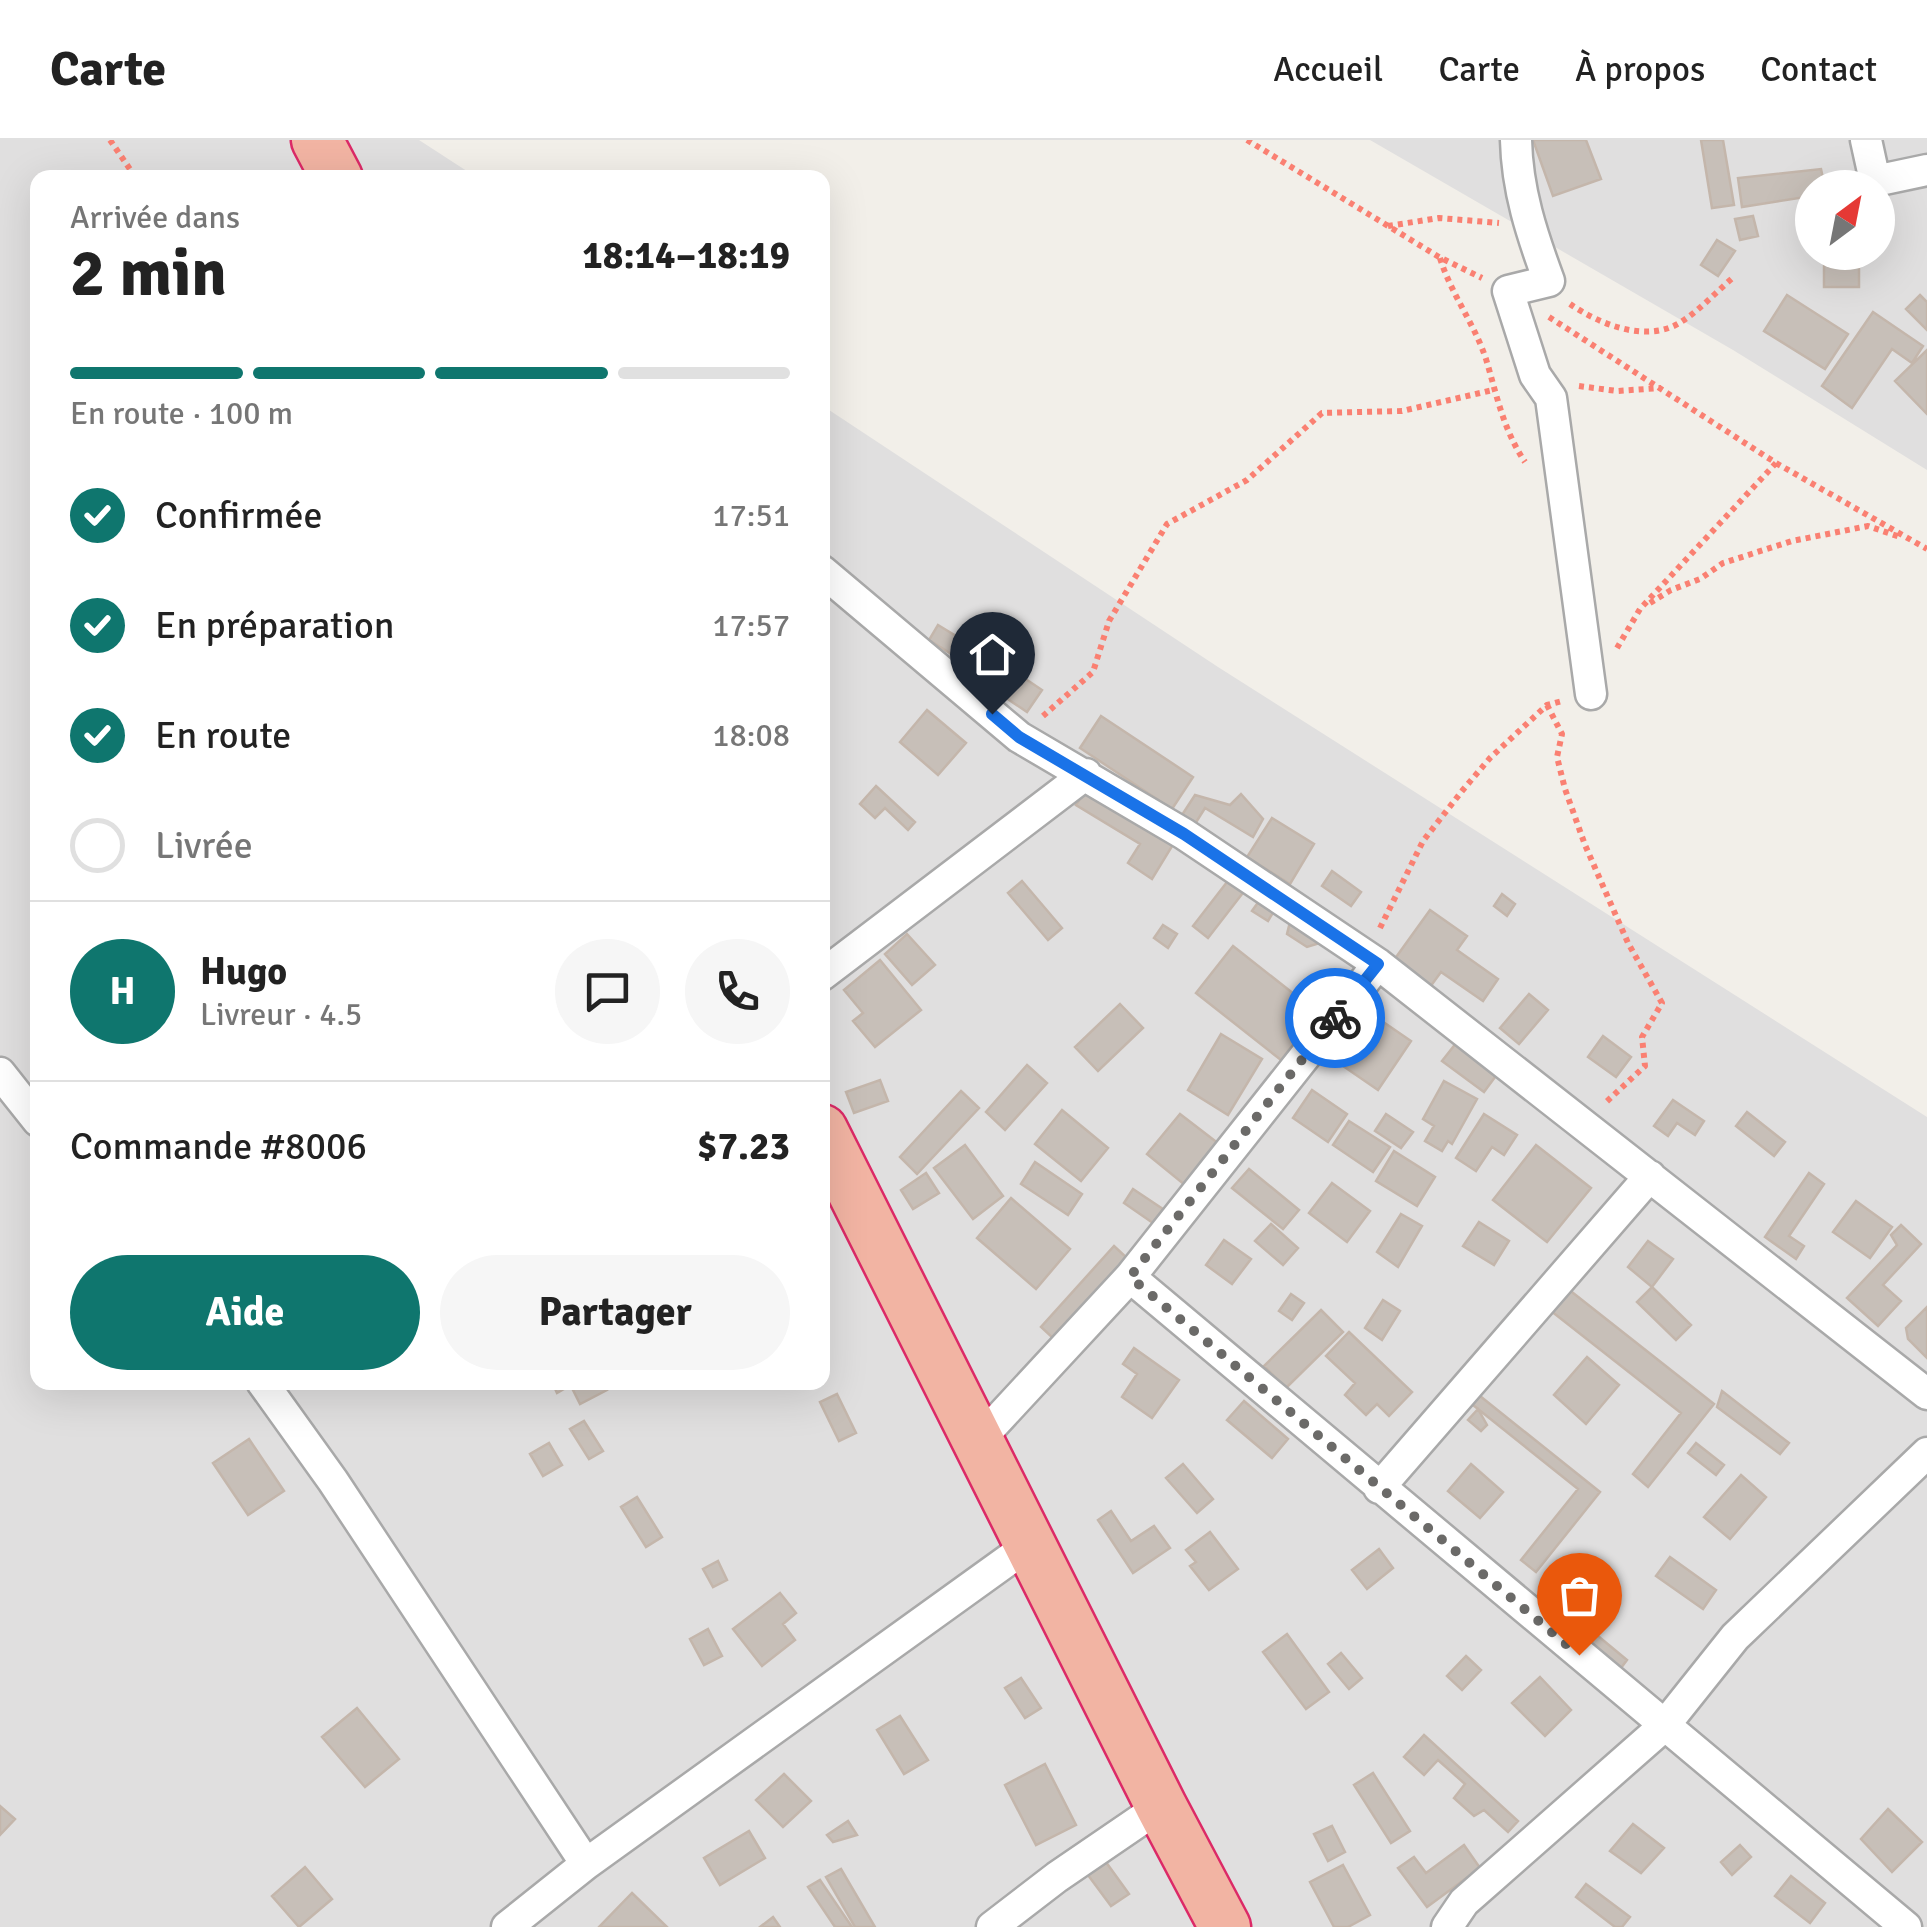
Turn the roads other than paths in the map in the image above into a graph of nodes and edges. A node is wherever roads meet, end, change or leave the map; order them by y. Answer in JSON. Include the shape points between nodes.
{"nodes":[{"id":1,"x":317,"y":140,"type":"edge"},
{"id":2,"x":1516,"y":140,"type":"edge"},
{"id":3,"x":1866,"y":140,"type":"edge"},
{"id":4,"x":333,"y":170,"type":"edge"},
{"id":5,"x":1927,"y":170,"type":"edge"},
{"id":6,"x":830,"y":578,"type":"edge"},
{"id":7,"x":1591,"y":694,"type":"dead end"},
{"id":8,"x":1086,"y":774,"type":"junction"},
{"id":9,"x":1378,"y":964,"type":"junction"},
{"id":10,"x":830,"y":969,"type":"edge"},
{"id":11,"x":0,"y":1073,"type":"edge"},
{"id":12,"x":30,"y":1111,"type":"edge"},
{"id":13,"x":830,"y":1146,"type":"edge"},
{"id":14,"x":1650,"y":1176,"type":"junction"},
{"id":15,"x":1130,"y":1277,"type":"junction"},
{"id":16,"x":268,"y":1390,"type":"edge"},
{"id":17,"x":1927,"y":1394,"type":"edge"},
{"id":18,"x":978,"y":1440,"type":"junction"},
{"id":19,"x":1927,"y":1453,"type":"edge"},
{"id":20,"x":1379,"y":1488,"type":"junction"},
{"id":21,"x":1029,"y":1545,"type":"junction"},
{"id":22,"x":1664,"y":1726,"type":"junction"},
{"id":23,"x":1161,"y":1806,"type":"junction"},
{"id":24,"x":586,"y":1864,"type":"junction"},
{"id":25,"x":1927,"y":1906,"type":"edge"},
{"id":26,"x":507,"y":1927,"type":"edge"},
{"id":27,"x":992,"y":1927,"type":"edge"},
{"id":28,"x":1225,"y":1927,"type":"edge"},
{"id":29,"x":1447,"y":1927,"type":"edge"},
{"id":30,"x":1906,"y":1927,"type":"edge"}],
"edges":[{"from":1,"to":4,"type":"highway"},
{"from":2,"to":7,"type":"street","via":[[1530,229],[1549,281],[1508,291],[1535,375],[1550,398]]},
{"from":3,"to":5,"type":"street","via":[[1875,182]]},
{"from":6,"to":8,"type":"street","via":[[1019,737]]},
{"from":8,"to":9,"type":"street"},
{"from":8,"to":10,"type":"street"},
{"from":9,"to":14,"type":"street"},
{"from":9,"to":15,"type":"street"},
{"from":11,"to":12,"type":"street"},
{"from":13,"to":18,"type":"highway"},
{"from":14,"to":17,"type":"street"},
{"from":14,"to":20,"type":"street"},
{"from":15,"to":18,"type":"street"},
{"from":15,"to":20,"type":"street"},
{"from":16,"to":24,"type":"street"},
{"from":18,"to":21,"type":"highway"},
{"from":19,"to":22,"type":"street","via":[[1735,1638]]},
{"from":20,"to":22,"type":"street"},
{"from":21,"to":23,"type":"highway"},
{"from":21,"to":24,"type":"street"},
{"from":22,"to":29,"type":"street","via":[[1464,1902]]},
{"from":22,"to":30,"type":"street"},
{"from":23,"to":27,"type":"street"},
{"from":23,"to":28,"type":"highway"},
{"from":24,"to":26,"type":"street"},
{"from":25,"to":30,"type":"street"}]}
